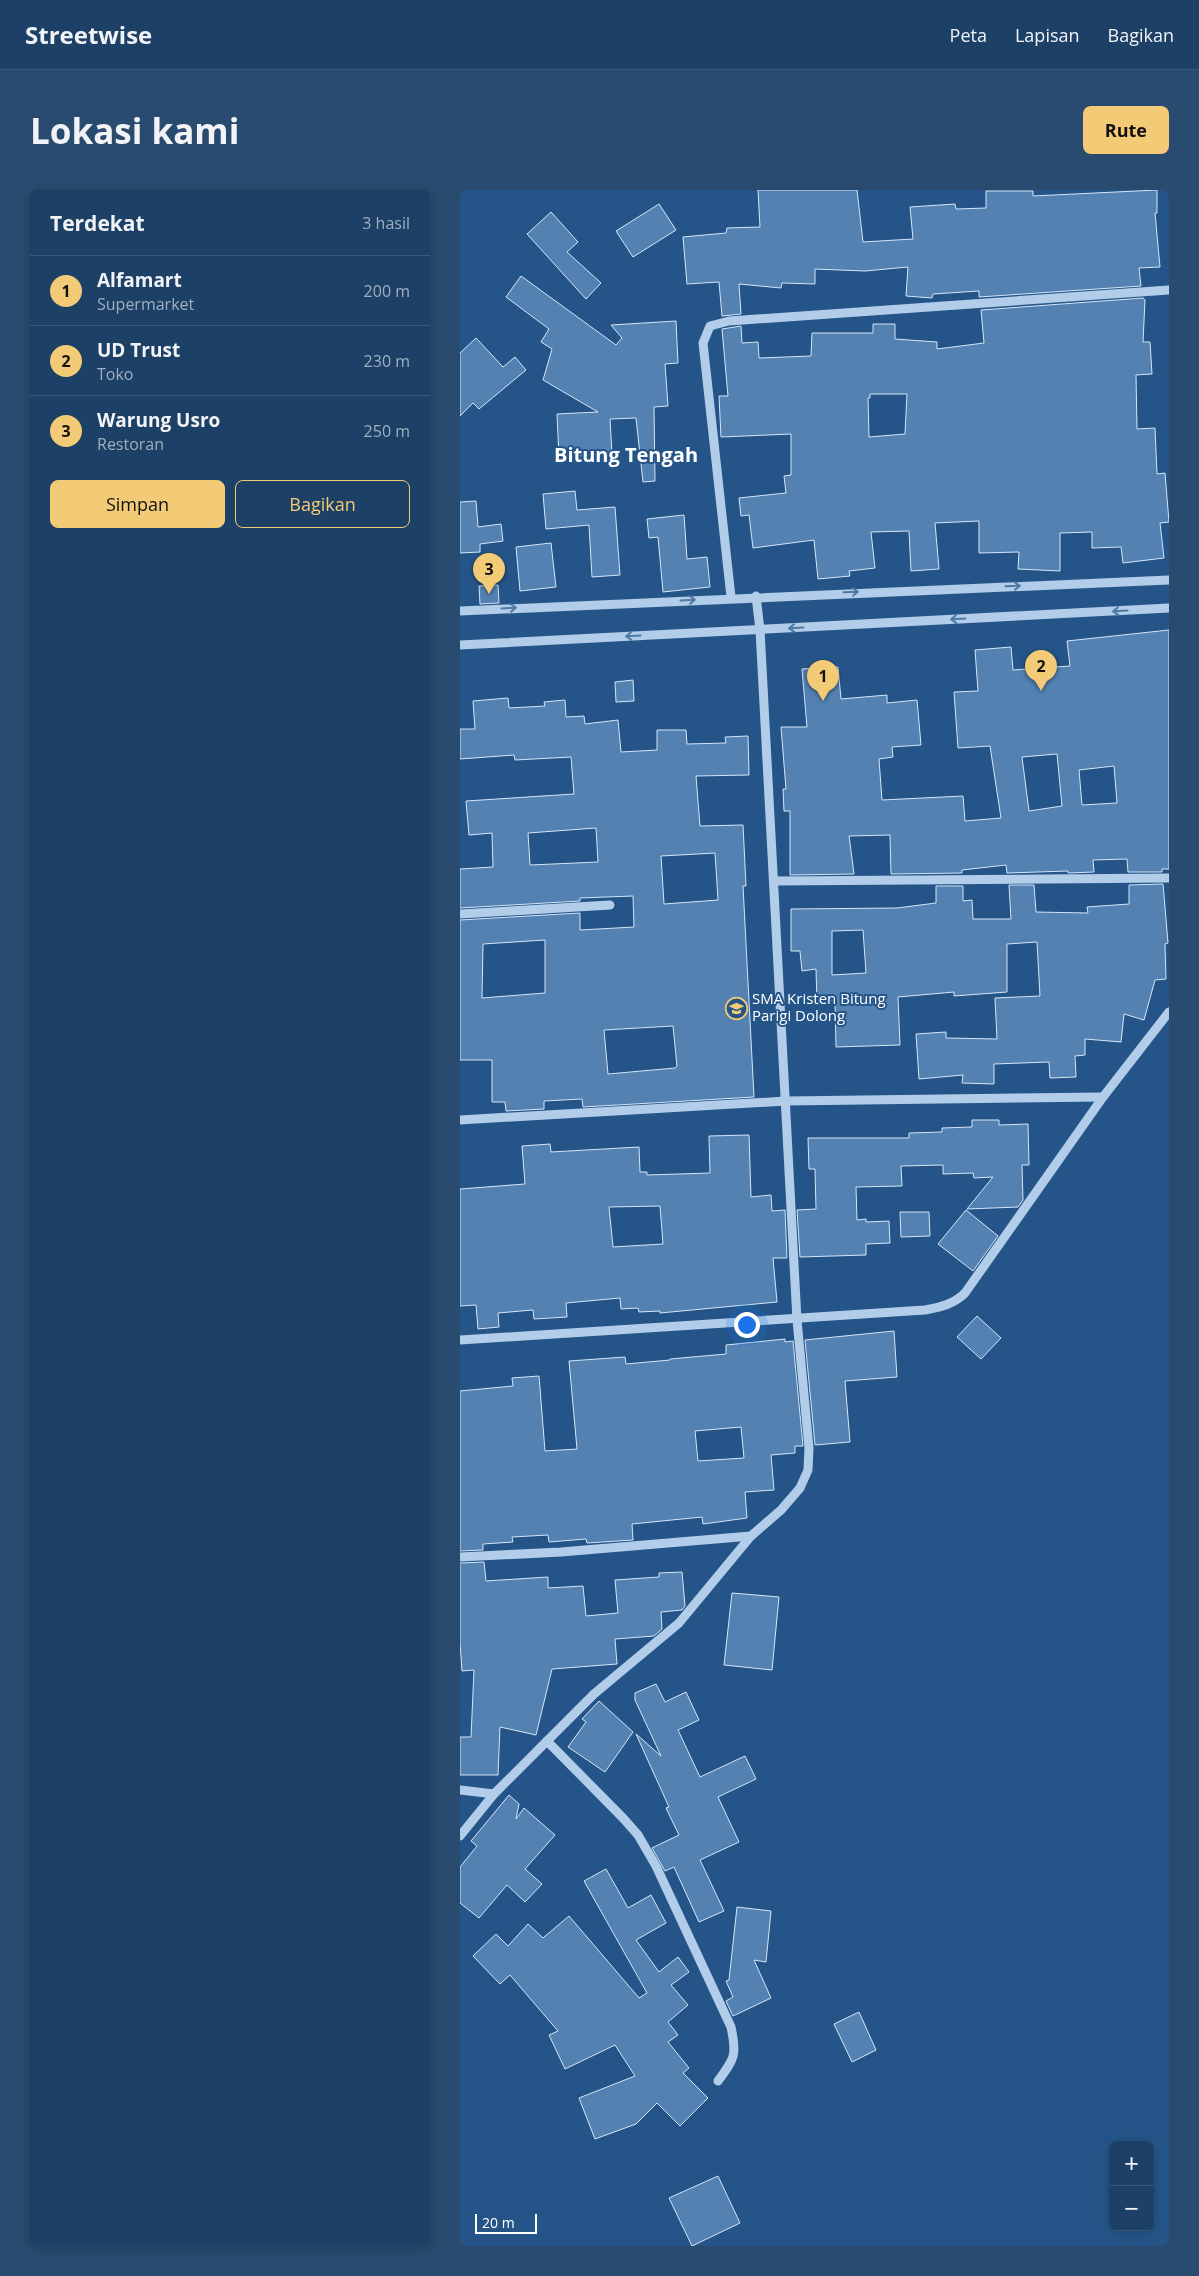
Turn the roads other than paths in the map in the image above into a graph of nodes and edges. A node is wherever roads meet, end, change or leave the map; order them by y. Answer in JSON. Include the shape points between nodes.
{"nodes":[{"id":1,"x":1169,"y":290,"type":"edge"},
{"id":2,"x":1169,"y":580,"type":"edge"},
{"id":3,"x":756,"y":596,"type":"junction"},
{"id":4,"x":731,"y":598,"type":"junction"},
{"id":5,"x":1169,"y":608,"type":"edge"},
{"id":6,"x":460,"y":611,"type":"edge"},
{"id":7,"x":760,"y":630,"type":"junction"},
{"id":8,"x":460,"y":645,"type":"edge"},
{"id":9,"x":1169,"y":878,"type":"edge"},
{"id":10,"x":774,"y":881,"type":"junction"},
{"id":11,"x":610,"y":905,"type":"dead end"},
{"id":12,"x":460,"y":914,"type":"edge"},
{"id":13,"x":1169,"y":1012,"type":"edge"},
{"id":14,"x":1103,"y":1097,"type":"junction"},
{"id":15,"x":786,"y":1101,"type":"junction"},
{"id":16,"x":460,"y":1120,"type":"edge"},
{"id":17,"x":797,"y":1320,"type":"junction"},
{"id":18,"x":460,"y":1340,"type":"edge"},
{"id":19,"x":751,"y":1536,"type":"junction"},
{"id":20,"x":460,"y":1557,"type":"edge"},
{"id":21,"x":547,"y":1741,"type":"junction"},
{"id":22,"x":460,"y":1790,"type":"edge"},
{"id":23,"x":494,"y":1794,"type":"junction"},
{"id":24,"x":460,"y":1836,"type":"edge"},
{"id":25,"x":718,"y":2081,"type":"dead end"}],
"edges":[{"from":1,"to":4,"type":"street","via":[[728,321],[710,326],[703,342]]},
{"from":3,"to":2,"type":"street","one_way":true},
{"from":3,"to":4,"type":"street"},
{"from":3,"to":7,"type":"street"},
{"from":6,"to":4,"type":"street","one_way":true},
{"from":5,"to":7,"type":"street","one_way":true},
{"from":7,"to":8,"type":"street","one_way":true},
{"from":7,"to":10,"type":"street"},
{"from":9,"to":10,"type":"street"},
{"from":10,"to":15,"type":"street"},
{"from":11,"to":12,"type":"street"},
{"from":13,"to":14,"type":"street"},
{"from":14,"to":15,"type":"street"},
{"from":14,"to":17,"type":"street","via":[[959,1299],[925,1310]]},
{"from":15,"to":16,"type":"street"},
{"from":15,"to":17,"type":"street"},
{"from":17,"to":18,"type":"street"},
{"from":17,"to":19,"type":"street","via":[[809,1448],[808,1470],[800,1488]]},
{"from":19,"to":20,"type":"street"},
{"from":19,"to":21,"type":"street","via":[[679,1623],[594,1694]]},
{"from":21,"to":23,"type":"street"},
{"from":21,"to":25,"type":"street","via":[[623,1818],[653,1860],[731,2027],[735,2046],[733,2061]]},
{"from":22,"to":23,"type":"street"},
{"from":23,"to":24,"type":"street"}]}
